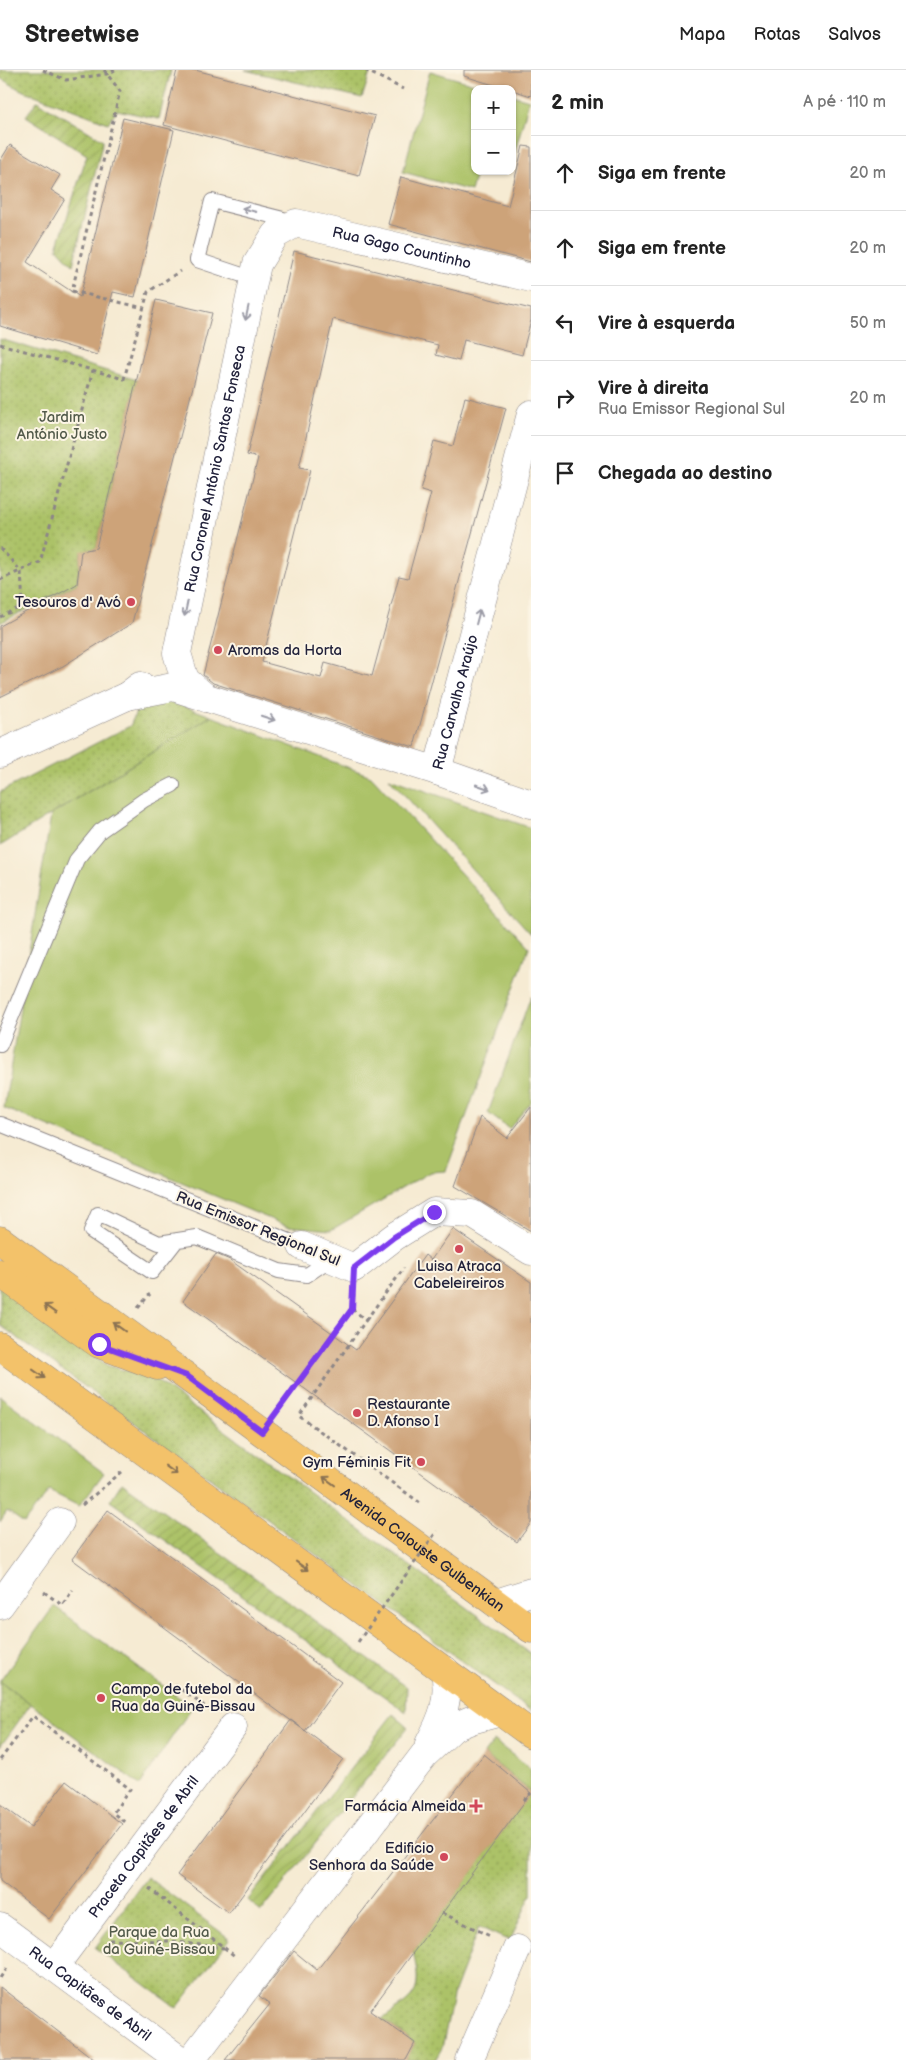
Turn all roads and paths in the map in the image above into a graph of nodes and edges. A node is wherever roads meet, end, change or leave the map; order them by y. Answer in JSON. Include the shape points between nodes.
{"nodes":[{"id":1,"x":43,"y":70,"type":"edge"},
{"id":2,"x":104,"y":70,"type":"edge"},
{"id":3,"x":116,"y":70,"type":"edge"},
{"id":4,"x":365,"y":70,"type":"edge"},
{"id":5,"x":107,"y":74,"type":"junction"},
{"id":6,"x":403,"y":89,"type":"dead end"},
{"id":7,"x":285,"y":229,"type":"junction"},
{"id":8,"x":197,"y":260,"type":"junction"},
{"id":9,"x":254,"y":278,"type":"junction"},
{"id":10,"x":531,"y":278,"type":"edge"},
{"id":11,"x":144,"y":308,"type":"junction"},
{"id":12,"x":0,"y":344,"type":"edge"},
{"id":13,"x":93,"y":370,"type":"junction"},
{"id":14,"x":531,"y":414,"type":"edge"},
{"id":15,"x":0,"y":548,"type":"edge"},
{"id":16,"x":21,"y":571,"type":"junction"},
{"id":17,"x":0,"y":580,"type":"edge"},
{"id":18,"x":0,"y":618,"type":"edge"},
{"id":19,"x":177,"y":653,"type":"junction"},
{"id":20,"x":127,"y":696,"type":"junction"},
{"id":21,"x":214,"y":700,"type":"junction"},
{"id":22,"x":0,"y":754,"type":"edge"},
{"id":23,"x":437,"y":771,"type":"junction"},
{"id":24,"x":173,"y":785,"type":"dead end"},
{"id":25,"x":531,"y":804,"type":"edge"},
{"id":26,"x":0,"y":1045,"type":"edge"},
{"id":27,"x":0,"y":1124,"type":"edge"},
{"id":28,"x":0,"y":1240,"type":"edge"},
{"id":29,"x":177,"y":1240,"type":"junction"},
{"id":30,"x":302,"y":1246,"type":"joint"},
{"id":31,"x":531,"y":1251,"type":"edge"},
{"id":32,"x":343,"y":1263,"type":"junction"},
{"id":33,"x":406,"y":1264,"type":"dead end"},
{"id":34,"x":0,"y":1273,"type":"edge"},
{"id":35,"x":352,"y":1309,"type":"junction"},
{"id":36,"x":366,"y":1320,"type":"junction"},
{"id":37,"x":0,"y":1346,"type":"edge"},
{"id":38,"x":187,"y":1376,"type":"junction"},
{"id":39,"x":262,"y":1432,"type":"junction"},
{"id":40,"x":123,"y":1471,"type":"dead end"},
{"id":41,"x":419,"y":1502,"type":"dead end"},
{"id":42,"x":60,"y":1522,"type":"joint"},
{"id":43,"x":436,"y":1531,"type":"dead end"},
{"id":44,"x":73,"y":1590,"type":"dead end"},
{"id":45,"x":531,"y":1592,"type":"edge"},
{"id":46,"x":496,"y":1603,"type":"junction"},
{"id":47,"x":0,"y":1605,"type":"edge"},
{"id":48,"x":62,"y":1605,"type":"dead end"},
{"id":49,"x":531,"y":1629,"type":"edge"},
{"id":50,"x":358,"y":1642,"type":"dead end"},
{"id":51,"x":445,"y":1670,"type":"junction"},
{"id":52,"x":176,"y":1685,"type":"dead end"},
{"id":53,"x":191,"y":1696,"type":"dead end"},
{"id":54,"x":501,"y":1712,"type":"junction"},
{"id":55,"x":233,"y":1727,"type":"dead end"},
{"id":56,"x":531,"y":1734,"type":"edge"},
{"id":57,"x":424,"y":1755,"type":"junction"},
{"id":58,"x":0,"y":1760,"type":"edge"},
{"id":59,"x":531,"y":1793,"type":"edge"},
{"id":60,"x":524,"y":1801,"type":"dead end"},
{"id":61,"x":113,"y":1813,"type":"dead end"},
{"id":62,"x":127,"y":1870,"type":"junction"},
{"id":63,"x":442,"y":1913,"type":"dead end"},
{"id":64,"x":0,"y":1927,"type":"edge"},
{"id":65,"x":74,"y":1940,"type":"junction"},
{"id":66,"x":517,"y":1949,"type":"joint"},
{"id":67,"x":54,"y":1967,"type":"junction"},
{"id":68,"x":180,"y":2060,"type":"edge"},
{"id":69,"x":191,"y":2060,"type":"edge"},
{"id":70,"x":470,"y":2060,"type":"edge"}],
"edges":[{"from":1,"to":5,"type":"path","via":[[66,80]]},
{"from":2,"to":5,"type":"path"},
{"from":3,"to":5,"type":"path"},
{"from":4,"to":6,"type":"path"},
{"from":5,"to":11,"type":"path","via":[[120,91],[72,291]]},
{"from":7,"to":8,"type":"lane","one_way":true,"via":[[212,201]]},
{"from":7,"to":9,"type":"street","name":"Rua Coronel António Santos Fonseca","via":[[257,264]]},
{"from":7,"to":10,"type":"street","name":"Rua Gago Countinho"},
{"from":8,"to":9,"type":"lane"},
{"from":8,"to":11,"type":"path","via":[[148,292]]},
{"from":9,"to":19,"type":"street","name":"Rua Coronel António Santos Fonseca","one_way":true},
{"from":11,"to":13,"type":"path","via":[[124,379]]},
{"from":12,"to":13,"type":"path"},
{"from":13,"to":16,"type":"path","via":[[40,562]]},
{"from":23,"to":14,"type":"street","name":"Rua Carvalho Araújo","one_way":true},
{"from":15,"to":16,"type":"path"},
{"from":16,"to":17,"type":"path"},
{"from":16,"to":18,"type":"path","via":[[23,606]]},
{"from":19,"to":20,"type":"street","via":[[163,670]]},
{"from":19,"to":21,"type":"street","name":"Rua Coronel António Santos Fonseca","via":[[184,680]]},
{"from":20,"to":21,"type":"street","name":"Rua Carvalho Araújo","via":[[173,686]]},
{"from":20,"to":22,"type":"street"},
{"from":21,"to":23,"type":"street","name":"Rua Carvalho Araújo","one_way":true},
{"from":23,"to":25,"type":"street","one_way":true},
{"from":24,"to":26,"type":"lane","via":[[100,830],[77,859]]},
{"from":27,"to":30,"type":"lane","name":"Rua Emissor Regional Sul"},
{"from":38,"to":28,"type":"main road","name":"Avenida Calouste Gulbenkian","one_way":true},
{"from":29,"to":29,"type":"lane","via":[[152,1272],[91,1231],[98,1214],[159,1243]]},
{"from":29,"to":32,"type":"lane","via":[[197,1237],[279,1272],[308,1275]]},
{"from":30,"to":32,"type":"street","name":"Rua Emissor Regional Sul"},
{"from":31,"to":32,"type":"street","name":"Rua Emissor Regional Sul","via":[[472,1214],[434,1212]]},
{"from":32,"to":35,"type":"path"},
{"from":33,"to":36,"type":"path"},
{"from":38,"to":34,"type":"main road","one_way":true,"via":[[99,1344]]},
{"from":35,"to":36,"type":"path"},
{"from":35,"to":39,"type":"path"},
{"from":36,"to":41,"type":"path","via":[[299,1416]]},
{"from":37,"to":51,"type":"main road","one_way":true},
{"from":38,"to":39,"type":"main road","name":"Avenida Calouste Gulbenkian"},
{"from":46,"to":39,"type":"main road","name":"Avenida Calouste Gulbenkian","one_way":true},
{"from":40,"to":42,"type":"path"},
{"from":42,"to":47,"type":"street"},
{"from":43,"to":50,"type":"path","bridge":true},
{"from":44,"to":48,"type":"path"},
{"from":45,"to":46,"type":"street"},
{"from":46,"to":49,"type":"main road","name":"Avenida Calouste Gulbenkian"},
{"from":51,"to":54,"type":"main road"},
{"from":51,"to":57,"type":"street","via":[[446,1705]]},
{"from":52,"to":53,"type":"path"},
{"from":54,"to":56,"type":"main road"},
{"from":54,"to":57,"type":"street","via":[[454,1727]]},
{"from":55,"to":62,"type":"street","name":"Praceta Capitães de Abril"},
{"from":57,"to":69,"type":"street"},
{"from":58,"to":61,"type":"path","via":[[33,1716],[130,1789]]},
{"from":59,"to":60,"type":"path"},
{"from":62,"to":65,"type":"street","name":"Praceta Capitães de Abril"},
{"from":62,"to":65,"type":"path","via":[[225,1948],[170,1941]]},
{"from":63,"to":66,"type":"path"},
{"from":64,"to":67,"type":"street","name":"Rua Capitães de Abril"},
{"from":65,"to":67,"type":"street","name":"Praceta Capitães de Abril"},
{"from":66,"to":70,"type":"street"},
{"from":67,"to":68,"type":"street","name":"Rua Capitães de Abril"}]}
